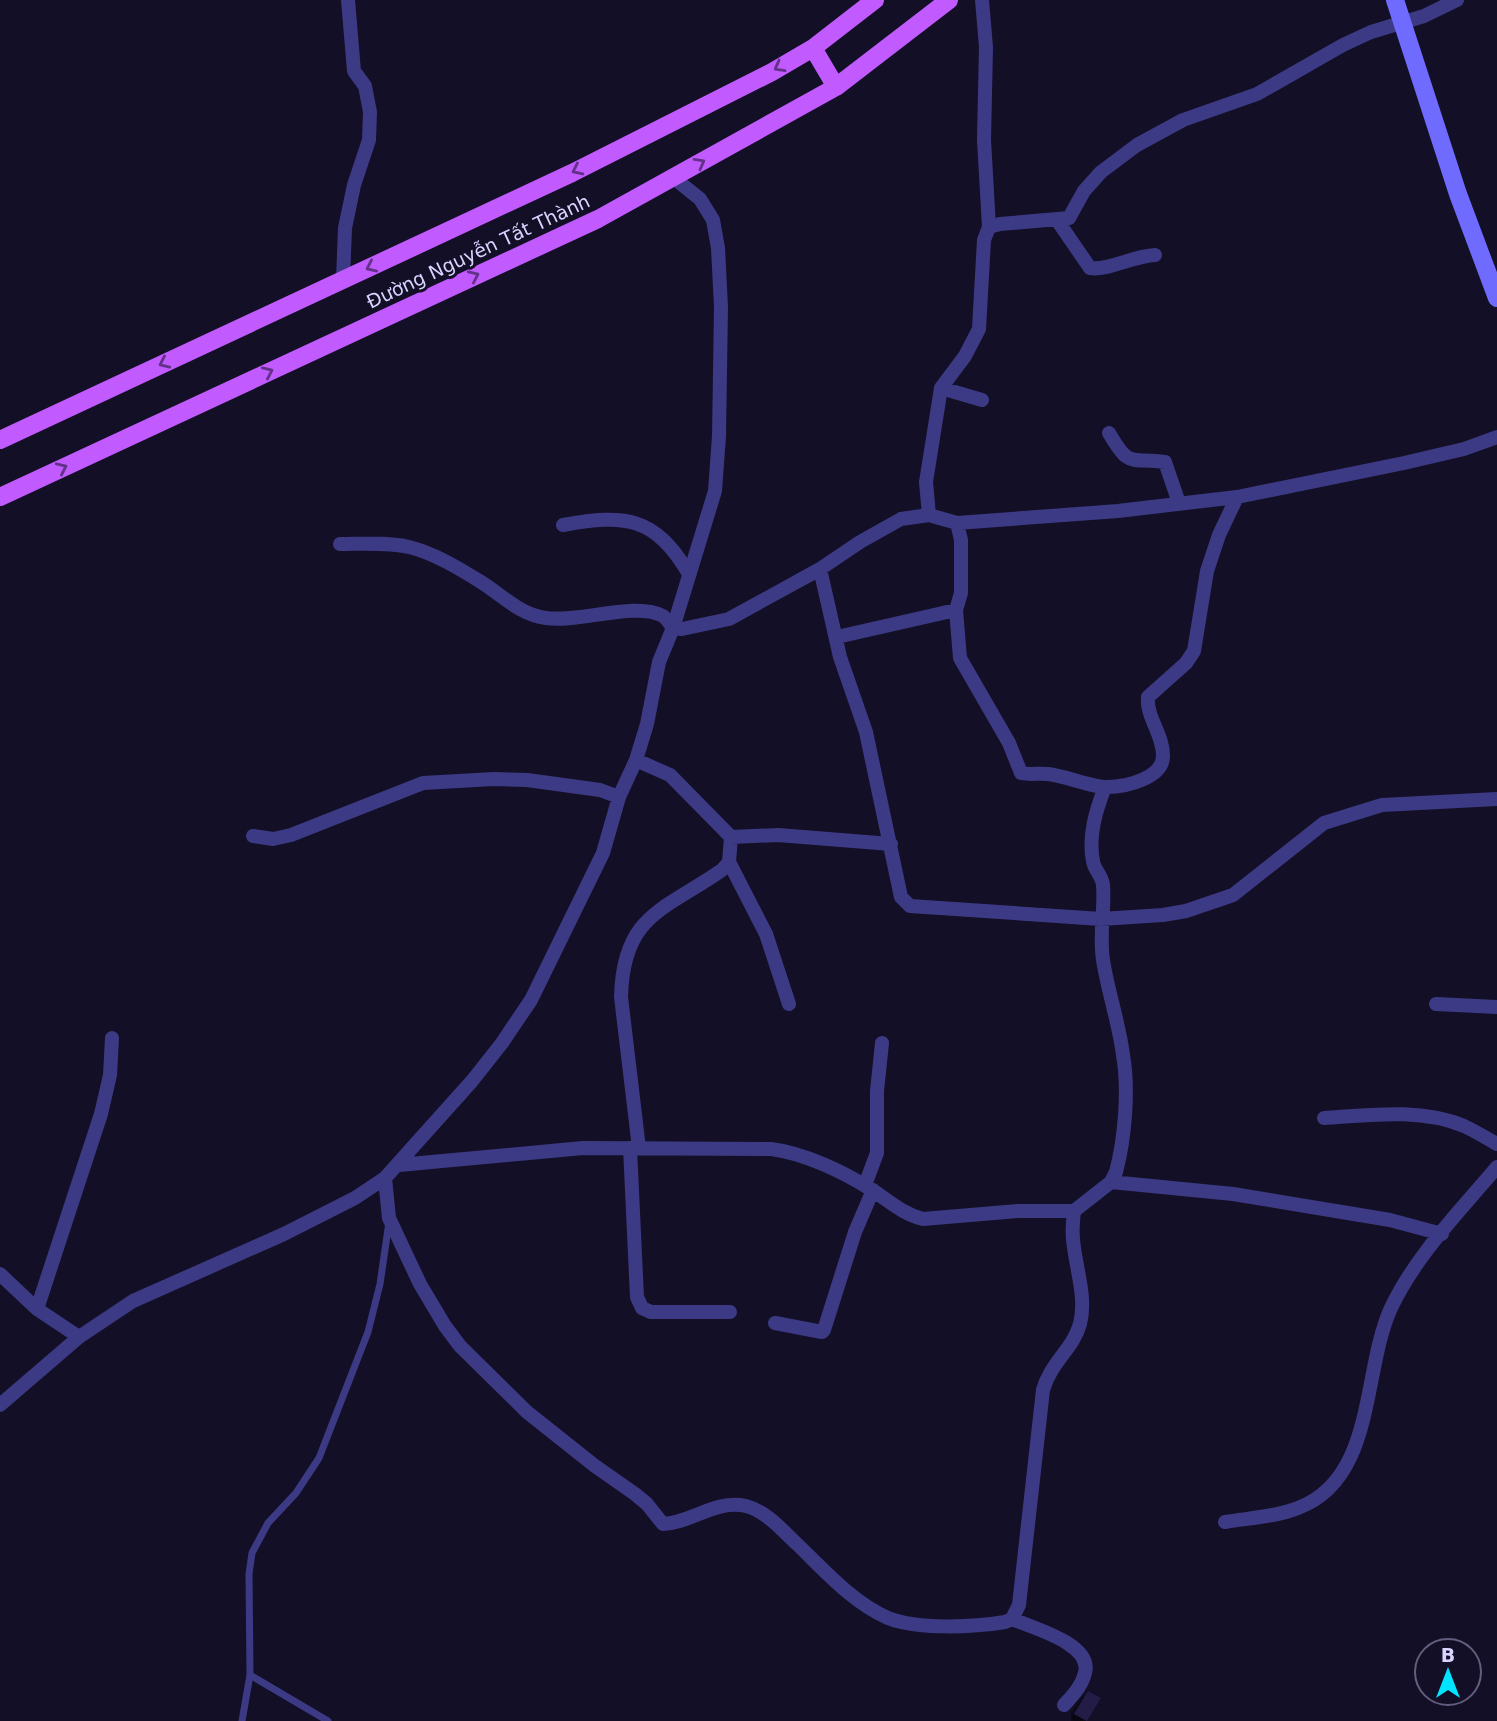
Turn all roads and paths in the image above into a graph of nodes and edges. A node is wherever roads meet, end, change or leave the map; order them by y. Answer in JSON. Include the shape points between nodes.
{"nodes":[{"id":1,"x":348,"y":0,"type":"edge"},
{"id":2,"x":875,"y":0,"type":"edge"},
{"id":3,"x":949,"y":0,"type":"edge"},
{"id":4,"x":982,"y":0,"type":"edge"},
{"id":5,"x":1395,"y":0,"type":"edge"},
{"id":6,"x":1457,"y":0,"type":"edge"},
{"id":7,"x":1402,"y":23,"type":"junction"},
{"id":8,"x":813,"y":48,"type":"junction"},
{"id":9,"x":836,"y":87,"type":"junction"},
{"id":10,"x":674,"y":178,"type":"junction"},
{"id":11,"x":1057,"y":220,"type":"junction"},
{"id":12,"x":989,"y":227,"type":"junction"},
{"id":13,"x":1156,"y":255,"type":"dead end"},
{"id":14,"x":343,"y":280,"type":"junction"},
{"id":15,"x":1497,"y":298,"type":"edge"},
{"id":16,"x":941,"y":388,"type":"junction"},
{"id":17,"x":982,"y":400,"type":"dead end"},
{"id":18,"x":1109,"y":433,"type":"dead end"},
{"id":19,"x":1497,"y":437,"type":"edge"},
{"id":20,"x":0,"y":440,"type":"edge"},
{"id":21,"x":0,"y":497,"type":"edge"},
{"id":22,"x":1237,"y":497,"type":"junction"},
{"id":23,"x":1179,"y":503,"type":"junction"},
{"id":24,"x":929,"y":515,"type":"junction"},
{"id":25,"x":957,"y":523,"type":"junction"},
{"id":26,"x":564,"y":525,"type":"dead end"},
{"id":27,"x":340,"y":544,"type":"dead end"},
{"id":28,"x":820,"y":569,"type":"junction"},
{"id":29,"x":689,"y":574,"type":"junction"},
{"id":30,"x":956,"y":610,"type":"junction"},
{"id":31,"x":673,"y":628,"type":"junction"},
{"id":32,"x":837,"y":637,"type":"junction"},
{"id":33,"x":636,"y":760,"type":"junction"},
{"id":34,"x":1105,"y":787,"type":"junction"},
{"id":35,"x":619,"y":797,"type":"junction"},
{"id":36,"x":1497,"y":799,"type":"edge"},
{"id":37,"x":253,"y":836,"type":"dead end"},
{"id":38,"x":731,"y":837,"type":"junction"},
{"id":39,"x":891,"y":844,"type":"junction"},
{"id":40,"x":729,"y":862,"type":"junction"},
{"id":41,"x":1101,"y":919,"type":"junction"},
{"id":42,"x":789,"y":1004,"type":"dead end"},
{"id":43,"x":1436,"y":1004,"type":"dead end"},
{"id":44,"x":1497,"y":1007,"type":"edge"},
{"id":45,"x":112,"y":1038,"type":"dead end"},
{"id":46,"x":882,"y":1043,"type":"dead end"},
{"id":47,"x":1324,"y":1118,"type":"dead end"},
{"id":48,"x":1497,"y":1144,"type":"edge"},
{"id":49,"x":634,"y":1148,"type":"junction"},
{"id":50,"x":399,"y":1165,"type":"junction"},
{"id":51,"x":1497,"y":1167,"type":"edge"},
{"id":52,"x":385,"y":1178,"type":"junction"},
{"id":53,"x":1111,"y":1182,"type":"junction"},
{"id":54,"x":869,"y":1188,"type":"junction"},
{"id":55,"x":1073,"y":1212,"type":"junction"},
{"id":56,"x":389,"y":1217,"type":"junction"},
{"id":57,"x":1442,"y":1234,"type":"junction"},
{"id":58,"x":0,"y":1273,"type":"edge"},
{"id":59,"x":37,"y":1309,"type":"junction"},
{"id":60,"x":730,"y":1312,"type":"dead end"},
{"id":61,"x":775,"y":1322,"type":"dead end"},
{"id":62,"x":79,"y":1337,"type":"junction"},
{"id":63,"x":0,"y":1405,"type":"edge"},
{"id":64,"x":1225,"y":1522,"type":"dead end"},
{"id":65,"x":1012,"y":1619,"type":"junction"},
{"id":66,"x":250,"y":1675,"type":"junction"},
{"id":67,"x":1064,"y":1705,"type":"dead end"},
{"id":68,"x":242,"y":1721,"type":"edge"},
{"id":69,"x":328,"y":1721,"type":"edge"}],
"edges":[{"from":1,"to":14,"type":"street","via":[[354,71],[365,86],[370,112],[369,140],[345,228]]},
{"from":2,"to":8,"type":"main road","name":"Đường Nguyễn Tất Thành"},
{"from":3,"to":9,"type":"main road","name":"Đường Nguyễn Tất Thành"},
{"from":4,"to":12,"type":"street"},
{"from":5,"to":7,"type":"main road"},
{"from":6,"to":7,"type":"street"},
{"from":7,"to":11,"type":"street","via":[[1371,32],[1257,94],[1183,120],[1137,145],[1101,172],[1069,218]]},
{"from":7,"to":15,"type":"main road"},
{"from":8,"to":9,"type":"main road"},
{"from":8,"to":14,"type":"main road","name":"Đường Nguyễn Tất Thành","one_way":true,"via":[[572,173]]},
{"from":10,"to":9,"type":"main road","name":"Đường Nguyễn Tất Thành","one_way":true},
{"from":21,"to":10,"type":"main road","name":"Đường Nguyễn Tất Thành","one_way":true,"via":[[598,219]]},
{"from":10,"to":29,"type":"street","via":[[700,199],[713,220],[721,307],[715,491]]},
{"from":11,"to":12,"type":"street"},
{"from":11,"to":13,"type":"street","via":[[1090,268]]},
{"from":12,"to":16,"type":"street","via":[[984,240],[979,329]]},
{"from":14,"to":20,"type":"main road","name":"Đường Nguyễn Tất Thành","one_way":true},
{"from":16,"to":17,"type":"street"},
{"from":16,"to":24,"type":"street","via":[[926,482]]},
{"from":18,"to":23,"type":"street","via":[[1131,461],[1165,462]]},
{"from":19,"to":22,"type":"street","via":[[1404,463]]},
{"from":22,"to":23,"type":"street"},
{"from":22,"to":34,"type":"street","via":[[1207,571],[1194,651],[1148,697],[1162,764],[1154,773],[1129,784]]},
{"from":23,"to":25,"type":"street"},
{"from":24,"to":25,"type":"street"},
{"from":24,"to":28,"type":"street","via":[[901,519]]},
{"from":25,"to":30,"type":"street","via":[[961,593]]},
{"from":26,"to":29,"type":"street","via":[[595,519],[643,525],[662,537]]},
{"from":27,"to":31,"type":"street","via":[[409,547],[442,560],[511,604],[547,619],[652,612],[665,617]]},
{"from":28,"to":31,"type":"street","via":[[729,619]]},
{"from":28,"to":32,"type":"street"},
{"from":29,"to":31,"type":"street"},
{"from":30,"to":32,"type":"street"},
{"from":30,"to":34,"type":"street","via":[[960,658],[1021,773],[1074,778]]},
{"from":31,"to":33,"type":"street","via":[[659,662]]},
{"from":32,"to":39,"type":"street","via":[[866,732]]},
{"from":33,"to":35,"type":"street"},
{"from":33,"to":38,"type":"street","via":[[670,775]]},
{"from":34,"to":41,"type":"street","via":[[1091,842],[1093,864],[1103,887]]},
{"from":35,"to":37,"type":"street","via":[[527,780],[423,783],[292,835],[273,839]]},
{"from":35,"to":50,"type":"street","via":[[603,853],[531,1000],[495,1052]]},
{"from":36,"to":41,"type":"street","via":[[1382,805],[1324,823],[1233,895],[1209,905],[1163,915]]},
{"from":38,"to":39,"type":"street","via":[[778,835]]},
{"from":38,"to":40,"type":"street"},
{"from":39,"to":41,"type":"street","via":[[901,897],[910,906]]},
{"from":40,"to":42,"type":"street","via":[[766,934]]},
{"from":40,"to":49,"type":"street","via":[[644,923],[626,957],[621,997]]},
{"from":41,"to":53,"type":"street","via":[[1103,960],[1126,1078],[1119,1160]]},
{"from":43,"to":44,"type":"street"},
{"from":45,"to":59,"type":"street","via":[[101,1114]]},
{"from":46,"to":54,"type":"street","via":[[877,1153]]},
{"from":47,"to":48,"type":"street","via":[[1434,1118],[1464,1126]]},
{"from":49,"to":50,"type":"street","via":[[543,1151]]},
{"from":49,"to":54,"type":"street","via":[[785,1150]]},
{"from":49,"to":60,"type":"street","via":[[642,1308],[651,1312]]},
{"from":50,"to":52,"type":"street"},
{"from":51,"to":57,"type":"street"},
{"from":52,"to":56,"type":"street"},
{"from":52,"to":62,"type":"street","via":[[296,1228],[134,1301]]},
{"from":53,"to":55,"type":"street"},
{"from":53,"to":57,"type":"street","via":[[1233,1194],[1390,1220]]},
{"from":54,"to":55,"type":"street","via":[[923,1219],[1018,1211]]},
{"from":54,"to":61,"type":"street","via":[[824,1330],[814,1332]]},
{"from":55,"to":65,"type":"street","via":[[1082,1315],[1077,1333],[1051,1368],[1043,1390],[1019,1605]]},
{"from":56,"to":65,"type":"street","via":[[420,1284],[460,1346],[527,1412],[635,1494],[663,1524],[726,1505],[748,1507],[766,1516],[861,1602],[887,1617],[943,1625]]},
{"from":56,"to":66,"type":"lane","via":[[368,1332],[319,1458],[296,1493],[268,1523],[252,1553]]},
{"from":57,"to":64,"type":"street","via":[[1406,1279],[1383,1328],[1361,1429],[1345,1468],[1322,1495],[1298,1508]]},
{"from":58,"to":59,"type":"street"},
{"from":59,"to":62,"type":"street"},
{"from":62,"to":63,"type":"street"},
{"from":65,"to":67,"type":"street","via":[[1073,1646],[1084,1657],[1082,1680]]},
{"from":66,"to":68,"type":"lane"},
{"from":66,"to":69,"type":"lane"}]}
